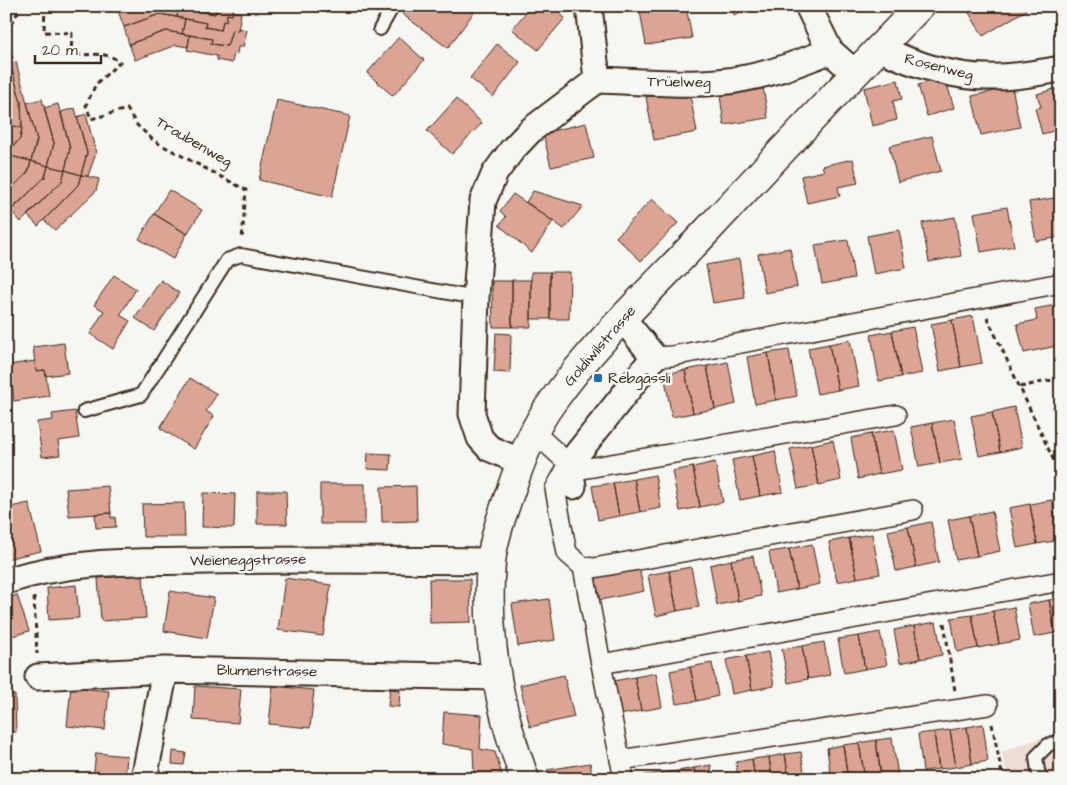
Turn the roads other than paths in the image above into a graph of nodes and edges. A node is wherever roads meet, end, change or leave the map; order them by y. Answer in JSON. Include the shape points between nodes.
{"nodes":[{"id":1,"x":392,"y":6,"type":"edge"},
{"id":2,"x":590,"y":6,"type":"edge"},
{"id":3,"x":808,"y":6,"type":"edge"},
{"id":4,"x":920,"y":6,"type":"edge"},
{"id":5,"x":380,"y":29,"type":"dead end"},
{"id":6,"x":879,"y":48,"type":"junction"},
{"id":7,"x":830,"y":51,"type":"junction"},
{"id":8,"x":1061,"y":69,"type":"edge"},
{"id":9,"x":855,"y":73,"type":"junction"},
{"id":10,"x":597,"y":80,"type":"junction"},
{"id":11,"x":1061,"y":283,"type":"edge"},
{"id":12,"x":476,"y":298,"type":"junction"},
{"id":13,"x":623,"y":319,"type":"junction"},
{"id":14,"x":654,"y":357,"type":"junction"},
{"id":15,"x":84,"y":412,"type":"dead end"},
{"id":16,"x":896,"y":415,"type":"dead end"},
{"id":17,"x":534,"y":432,"type":"junction"},
{"id":18,"x":521,"y":462,"type":"junction"},
{"id":19,"x":571,"y":475,"type":"junction"},
{"id":20,"x":913,"y":510,"type":"dead end"},
{"id":21,"x":492,"y":561,"type":"junction"},
{"id":22,"x":583,"y":567,"type":"junction"},
{"id":23,"x":6,"y":580,"type":"edge"},
{"id":24,"x":1061,"y":581,"type":"edge"},
{"id":25,"x":601,"y":664,"type":"junction"},
{"id":26,"x":165,"y":670,"type":"junction"},
{"id":27,"x":38,"y":677,"type":"road end"},
{"id":28,"x":496,"y":677,"type":"junction"},
{"id":29,"x":988,"y":705,"type":"dead end"},
{"id":30,"x":1061,"y":740,"type":"edge"},
{"id":31,"x":620,"y":760,"type":"junction"},
{"id":32,"x":144,"y":779,"type":"edge"},
{"id":33,"x":524,"y":779,"type":"edge"},
{"id":34,"x":624,"y":779,"type":"edge"},
{"id":35,"x":1042,"y":779,"type":"edge"}],
"edges":[{"from":1,"to":5,"type":"lane"},
{"from":2,"to":10,"type":"street"},
{"from":3,"to":7,"type":"street"},
{"from":4,"to":6,"type":"street","name":"Goldiwilstrasse"},
{"from":6,"to":8,"type":"street","name":"Rosenweg","via":[[956,73],[986,77]]},
{"from":6,"to":9,"type":"street","name":"Goldiwilstrasse"},
{"from":7,"to":9,"type":"street"},
{"from":7,"to":10,"type":"street","name":"Trüelweg","via":[[778,70],[727,81]]},
{"from":9,"to":13,"type":"street","name":"Goldiwilstrasse"},
{"from":10,"to":12,"type":"street","via":[[531,130],[495,173],[483,201]]},
{"from":11,"to":14,"type":"street"},
{"from":12,"to":15,"type":"lane","via":[[241,255],[226,260],[141,395]]},
{"from":12,"to":18,"type":"street","via":[[472,398],[475,427],[488,448]]},
{"from":13,"to":14,"type":"street"},
{"from":13,"to":17,"type":"street","name":"Goldiwilstrasse","via":[[553,401]]},
{"from":14,"to":19,"type":"street"},
{"from":16,"to":19,"type":"street","via":[[582,469]]},
{"from":17,"to":18,"type":"street","name":"Goldiwilstrasse"},
{"from":17,"to":19,"type":"street"},
{"from":18,"to":21,"type":"street","name":"Goldiwilstrasse"},
{"from":19,"to":22,"type":"street","via":[[555,489],[567,553]]},
{"from":20,"to":22,"type":"street","via":[[594,568]]},
{"from":21,"to":23,"type":"street","name":"Weieneggstrasse","via":[[96,563],[50,568]]},
{"from":21,"to":28,"type":"street","name":"Goldiwilstrasse","via":[[492,646]]},
{"from":22,"to":25,"type":"street"},
{"from":24,"to":25,"type":"street"},
{"from":25,"to":31,"type":"street"},
{"from":26,"to":27,"type":"street","name":"Blumenstrasse"},
{"from":26,"to":28,"type":"street","name":"Blumenstrasse"},
{"from":26,"to":32,"type":"street"},
{"from":28,"to":33,"type":"street","name":"Goldiwilstrasse"},
{"from":29,"to":31,"type":"street"},
{"from":30,"to":35,"type":"lane","via":[[1048,745],[1036,757]]},
{"from":31,"to":34,"type":"street"}]}
